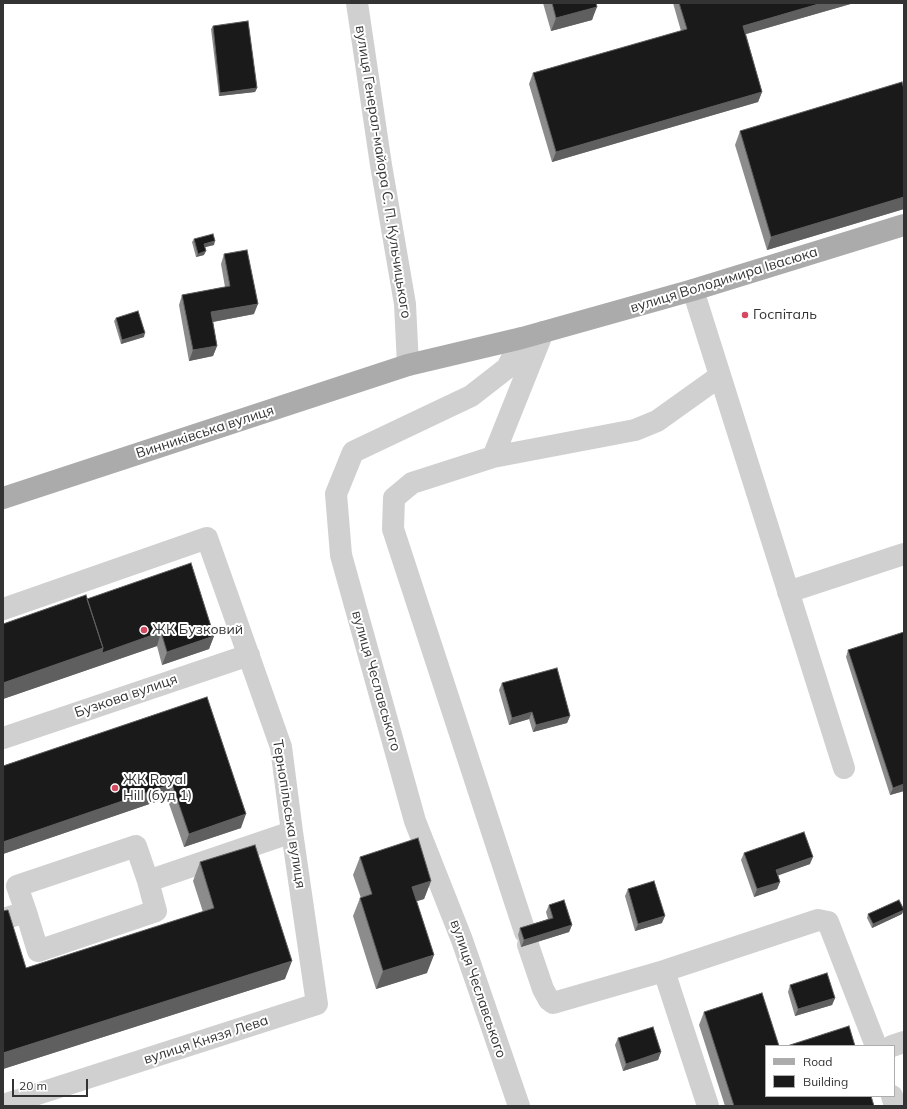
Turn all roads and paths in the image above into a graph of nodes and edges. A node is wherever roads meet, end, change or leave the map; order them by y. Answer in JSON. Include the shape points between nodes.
{"nodes":[{"id":1,"x":357,"y":3,"type":"edge"},
{"id":2,"x":904,"y":225,"type":"edge"},
{"id":3,"x":693,"y":290,"type":"junction"},
{"id":4,"x":543,"y":332,"type":"junction"},
{"id":5,"x":522,"y":338,"type":"junction"},
{"id":6,"x":408,"y":365,"type":"junction"},
{"id":7,"x":720,"y":376,"type":"junction"},
{"id":8,"x":493,"y":458,"type":"junction"},
{"id":9,"x":3,"y":498,"type":"edge"},
{"id":10,"x":904,"y":554,"type":"edge"},
{"id":11,"x":788,"y":592,"type":"junction"},
{"id":12,"x":3,"y":609,"type":"edge"},
{"id":13,"x":249,"y":655,"type":"junction"},
{"id":14,"x":3,"y":738,"type":"edge"},
{"id":15,"x":844,"y":768,"type":"dead end"},
{"id":16,"x":292,"y":832,"type":"junction"},
{"id":17,"x":148,"y":881,"type":"junction"},
{"id":18,"x":26,"y":912,"type":"junction"},
{"id":19,"x":3,"y":919,"type":"edge"},
{"id":20,"x":664,"y":971,"type":"junction"},
{"id":21,"x":317,"y":1004,"type":"joint"},
{"id":22,"x":876,"y":1045,"type":"edge"},
{"id":23,"x":3,"y":1105,"type":"edge"},
{"id":24,"x":519,"y":1106,"type":"edge"},
{"id":25,"x":708,"y":1106,"type":"edge"}],
"edges":[{"from":1,"to":6,"type":"street","name":"вулиця Генерал-майора С. П. Кульчицького","via":[[405,304]]},
{"from":2,"to":3,"type":"main road","name":"вулиця Володимира Івасюка"},
{"from":3,"to":4,"type":"main road","name":"вулиця Володимира Івасюка"},
{"from":3,"to":7,"type":"street"},
{"from":4,"to":5,"type":"main road","name":"вулиця Володимира Івасюка"},
{"from":4,"to":8,"type":"street"},
{"from":5,"to":6,"type":"main road","name":"Винниківська вулиця"},
{"from":5,"to":24,"type":"street","name":"вулиця Чеславського","via":[[507,368],[471,396],[352,452],[336,494],[341,555],[415,820],[462,940]]},
{"from":6,"to":9,"type":"main road","name":"Винниківська вулиця"},
{"from":7,"to":8,"type":"street","via":[[658,421],[635,430]]},
{"from":7,"to":11,"type":"street"},
{"from":8,"to":20,"type":"street","via":[[412,483],[394,498],[393,529],[526,939],[543,988],[553,1004]]},
{"from":10,"to":11,"type":"street"},
{"from":11,"to":15,"type":"street"},
{"from":12,"to":13,"type":"street","name":"Тернопільська вулиця","via":[[207,538]]},
{"from":13,"to":14,"type":"street","name":"Бузкова вулиця"},
{"from":13,"to":16,"type":"street","name":"Тернопільська вулиця","via":[[281,747]]},
{"from":16,"to":17,"type":"street"},
{"from":16,"to":21,"type":"street","name":"Тернопільська вулиця"},
{"from":17,"to":18,"type":"street","via":[[136,846],[17,886]]},
{"from":17,"to":18,"type":"street","via":[[156,911],[38,951]]},
{"from":18,"to":19,"type":"street"},
{"from":20,"to":22,"type":"street","via":[[818,920],[828,922]]},
{"from":20,"to":25,"type":"street"},
{"from":21,"to":23,"type":"street","name":"вулиця Князя Лева"}]}
